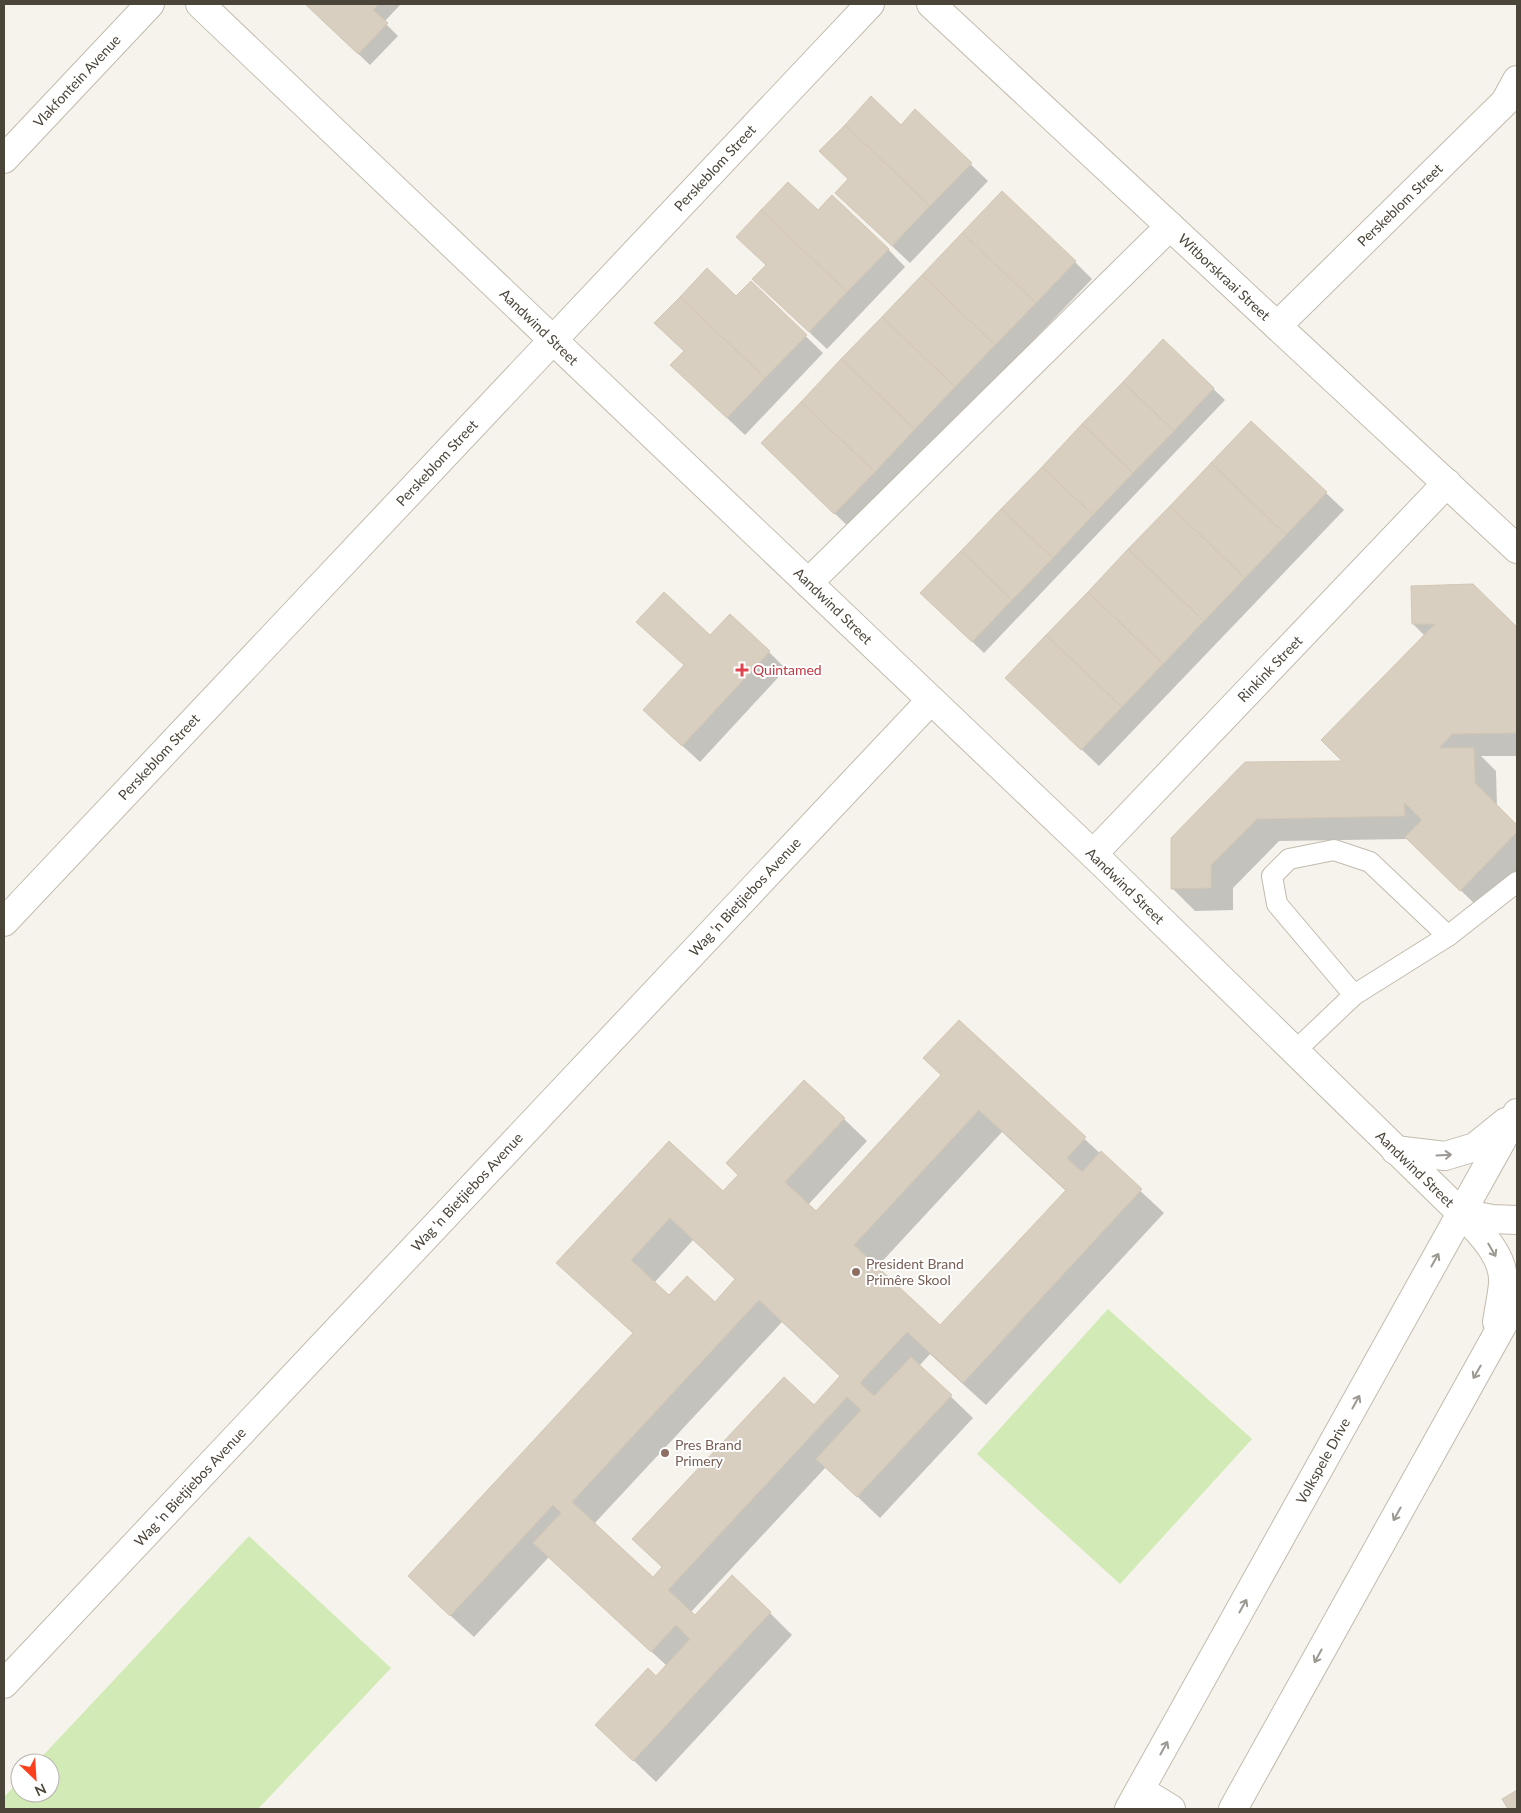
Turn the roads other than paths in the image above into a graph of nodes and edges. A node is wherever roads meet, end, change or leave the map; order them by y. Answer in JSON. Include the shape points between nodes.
{"nodes":[{"id":1,"x":150,"y":4,"type":"edge"},
{"id":2,"x":200,"y":4,"type":"edge"},
{"id":3,"x":870,"y":4,"type":"edge"},
{"id":4,"x":931,"y":4,"type":"edge"},
{"id":5,"x":1517,"y":80,"type":"edge"},
{"id":6,"x":4,"y":159,"type":"edge"},
{"id":7,"x":1170,"y":226,"type":"junction"},
{"id":8,"x":1277,"y":326,"type":"junction"},
{"id":9,"x":553,"y":340,"type":"junction"},
{"id":10,"x":1446,"y":483,"type":"junction"},
{"id":11,"x":1517,"y":549,"type":"edge"},
{"id":12,"x":808,"y":583,"type":"junction"},
{"id":13,"x":931,"y":700,"type":"junction"},
{"id":14,"x":1093,"y":854,"type":"junction"},
{"id":15,"x":1517,"y":882,"type":"edge"},
{"id":16,"x":4,"y":922,"type":"edge"},
{"id":17,"x":1448,"y":936,"type":"junction"},
{"id":18,"x":1354,"y":994,"type":"junction"},
{"id":19,"x":1295,"y":1051,"type":"junction"},
{"id":20,"x":1517,"y":1113,"type":"edge"},
{"id":21,"x":1395,"y":1150,"type":"junction"},
{"id":22,"x":1461,"y":1213,"type":"junction"},
{"id":23,"x":1517,"y":1220,"type":"edge"},
{"id":24,"x":1517,"y":1299,"type":"edge"},
{"id":25,"x":1494,"y":1342,"type":"junction"},
{"id":26,"x":4,"y":1684,"type":"edge"},
{"id":27,"x":1135,"y":1800,"type":"edge"},
{"id":28,"x":1171,"y":1809,"type":"edge"},
{"id":29,"x":1232,"y":1809,"type":"edge"}],
"edges":[{"from":1,"to":6,"type":"street","name":"Vlakfontein Avenue"},
{"from":2,"to":9,"type":"street","name":"Aandwind Street"},
{"from":3,"to":9,"type":"street","name":"Perskeblom Street"},
{"from":4,"to":7,"type":"street","name":"Witborskraai Street"},
{"from":5,"to":8,"type":"street","name":"Perskeblom Street","via":[[1505,102]]},
{"from":7,"to":8,"type":"street","name":"Witborskraai Street"},
{"from":7,"to":12,"type":"street"},
{"from":8,"to":10,"type":"street","name":"Witborskraai Street"},
{"from":9,"to":12,"type":"street","name":"Aandwind Street"},
{"from":9,"to":16,"type":"street","name":"Perskeblom Street"},
{"from":10,"to":11,"type":"street","name":"Witborskraai Street"},
{"from":10,"to":14,"type":"street","name":"Rinkink Street"},
{"from":12,"to":13,"type":"street","name":"Aandwind Street"},
{"from":13,"to":14,"type":"street","name":"Aandwind Street"},
{"from":13,"to":26,"type":"street","name":"Wag 'n Bietjiebos Avenue"},
{"from":14,"to":19,"type":"street","name":"Aandwind Street"},
{"from":15,"to":17,"type":"lane"},
{"from":17,"to":18,"type":"lane"},
{"from":17,"to":18,"type":"lane","via":[[1370,862],[1334,850],[1289,859],[1272,876],[1277,904]]},
{"from":18,"to":19,"type":"lane"},
{"from":19,"to":21,"type":"street","name":"Aandwind Street"},
{"from":21,"to":20,"type":"street","one_way":true,"via":[[1445,1156],[1476,1147]]},
{"from":20,"to":22,"type":"street","name":"Volkspele Drive"},
{"from":21,"to":22,"type":"street","name":"Aandwind Street"},
{"from":22,"to":23,"type":"street","via":[[1492,1220]]},
{"from":22,"to":25,"type":"street","name":"Aandwind Street","one_way":true,"via":[[1492,1248],[1504,1281]]},
{"from":27,"to":22,"type":"street","name":"Volkspele Drive","one_way":true},
{"from":24,"to":25,"type":"street"},
{"from":25,"to":29,"type":"street","one_way":true},
{"from":27,"to":28,"type":"street"}]}
